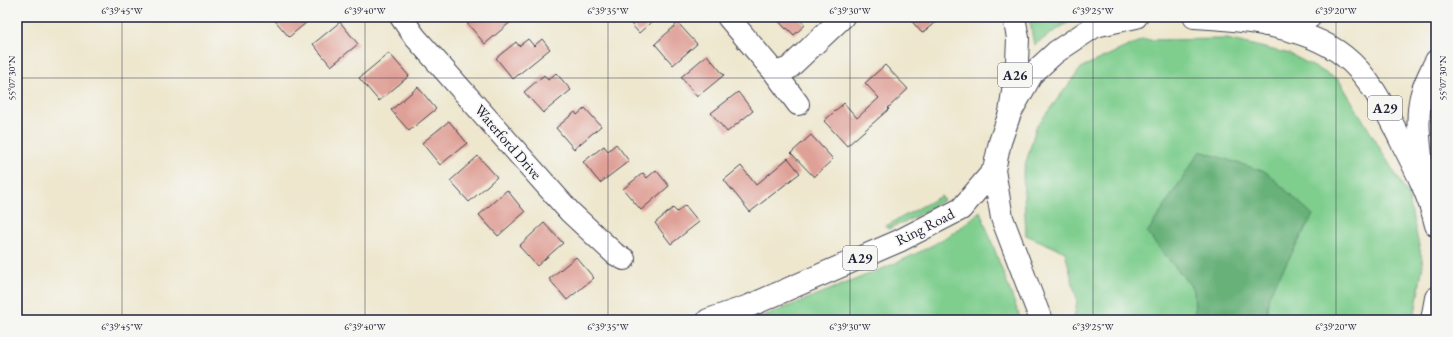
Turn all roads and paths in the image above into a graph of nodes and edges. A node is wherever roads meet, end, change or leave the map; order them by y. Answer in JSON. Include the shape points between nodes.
{"nodes":[{"id":1,"x":401,"y":17,"type":"edge"},
{"id":2,"x":728,"y":17,"type":"edge"},
{"id":3,"x":843,"y":17,"type":"edge"},
{"id":4,"x":1014,"y":17,"type":"edge"},
{"id":5,"x":1136,"y":17,"type":"edge"},
{"id":6,"x":1194,"y":17,"type":"edge"},
{"id":7,"x":1310,"y":17,"type":"edge"},
{"id":8,"x":1266,"y":25,"type":"junction"},
{"id":9,"x":1436,"y":61,"type":"edge"},
{"id":10,"x":775,"y":73,"type":"junction"},
{"id":11,"x":798,"y":104,"type":"dead end"},
{"id":12,"x":1010,"y":113,"type":"junction"},
{"id":13,"x":994,"y":170,"type":"junction"},
{"id":14,"x":1424,"y":187,"type":"junction"},
{"id":15,"x":1436,"y":225,"type":"edge"},
{"id":16,"x":624,"y":259,"type":"dead end"},
{"id":17,"x":1436,"y":298,"type":"edge"},
{"id":18,"x":708,"y":320,"type":"edge"},
{"id":19,"x":1041,"y":320,"type":"edge"},
{"id":20,"x":1432,"y":320,"type":"edge"}],
"edges":[{"from":1,"to":16,"type":"main road","name":"Waterford Drive","via":[[415,37],[570,212],[615,254]]},
{"from":2,"to":10,"type":"main road"},
{"from":3,"to":10,"type":"main road","via":[[789,68]]},
{"from":4,"to":12,"type":"main road","number":"A26","via":[[1018,38],[1017,62]]},
{"from":5,"to":12,"type":"main road","number":"A29","via":[[1095,26],[1056,52],[1032,74]]},
{"from":6,"to":8,"type":"main road","number":"A29","via":[[1226,18]]},
{"from":7,"to":8,"type":"main road","number":"A29"},
{"from":8,"to":14,"type":"main road","number":"A29","via":[[1301,33],[1326,44],[1344,55],[1359,70],[1383,104]]},
{"from":9,"to":14,"type":"main road","number":"A29","via":[[1422,92],[1419,106]]},
{"from":10,"to":11,"type":"main road"},
{"from":12,"to":13,"type":"main road","number":"A29"},
{"from":13,"to":18,"type":"main road","name":"Ring Road","number":"A29","via":[[962,209],[899,241],[749,306]]},
{"from":13,"to":19,"type":"main road","number":"A29","via":[[1002,218]]},
{"from":14,"to":15,"type":"main road","number":"A29"},
{"from":17,"to":20,"type":"main road"}]}
